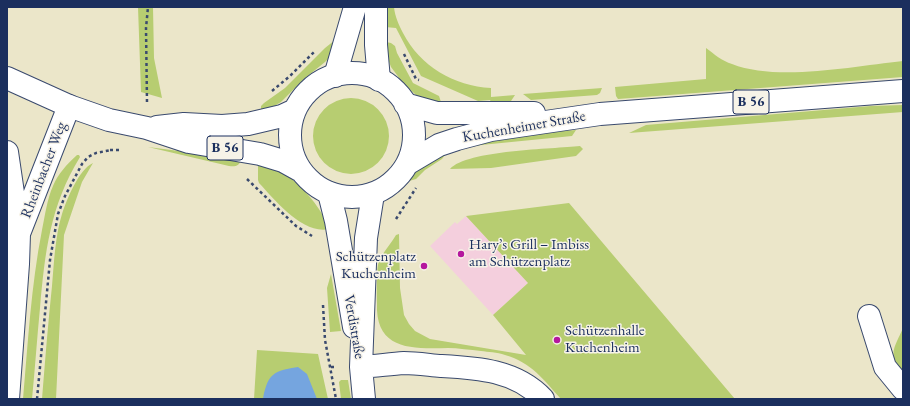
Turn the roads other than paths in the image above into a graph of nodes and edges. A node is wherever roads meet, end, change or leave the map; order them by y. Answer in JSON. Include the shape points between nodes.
{"nodes":[{"id":1,"x":355,"y":7,"type":"edge"},
{"id":2,"x":376,"y":7,"type":"edge"},
{"id":3,"x":335,"y":76,"type":"junction"},
{"id":4,"x":7,"y":78,"type":"edge"},
{"id":5,"x":379,"y":80,"type":"junction"},
{"id":6,"x":903,"y":91,"type":"edge"},
{"id":7,"x":405,"y":104,"type":"junction"},
{"id":8,"x":69,"y":106,"type":"junction"},
{"id":9,"x":295,"y":110,"type":"junction"},
{"id":10,"x":600,"y":114,"type":"junction"},
{"id":11,"x":148,"y":128,"type":"junction"},
{"id":12,"x":7,"y":152,"type":"edge"},
{"id":13,"x":406,"y":164,"type":"junction"},
{"id":14,"x":301,"y":170,"type":"junction"},
{"id":15,"x":329,"y":193,"type":"junction"},
{"id":16,"x":373,"y":194,"type":"junction"},
{"id":17,"x":19,"y":234,"type":"junction"},
{"id":18,"x":13,"y":264,"type":"edge"},
{"id":19,"x":869,"y":316,"type":"dead end"},
{"id":20,"x":362,"y":367,"type":"junction"},
{"id":21,"x":903,"y":389,"type":"edge"},
{"id":22,"x":8,"y":399,"type":"edge"},
{"id":23,"x":364,"y":399,"type":"edge"},
{"id":24,"x":543,"y":399,"type":"edge"}],
"edges":[{"from":1,"to":3,"type":"main road"},
{"from":2,"to":5,"type":"main road"},
{"from":3,"to":5,"type":"main road","via":[[362,74]]},
{"from":3,"to":9,"type":"main road","via":[[311,88]]},
{"from":4,"to":8,"type":"main road","number":"B 56"},
{"from":5,"to":7,"type":"main road","via":[[394,90]]},
{"from":6,"to":10,"type":"main road","name":"Kuchenheimer Straße","number":"B 56"},
{"from":7,"to":10,"type":"main road","name":"Kuchenheimer Straße","number":"B 56","via":[[437,113]]},
{"from":7,"to":13,"type":"main road","via":[[413,129],[413,147]]},
{"from":8,"to":11,"type":"main road","number":"B 56","via":[[109,120]]},
{"from":8,"to":17,"type":"main road","name":"Rheinbacher Weg"},
{"from":9,"to":11,"type":"main road","number":"B 56","via":[[282,116],[248,124],[184,124]]},
{"from":9,"to":14,"type":"main road","via":[[290,128],[291,146]]},
{"from":10,"to":13,"type":"main road","name":"Kuchenheimer Straße","number":"B 56","via":[[491,130],[439,145]]},
{"from":11,"to":14,"type":"main road","number":"B 56","via":[[189,142],[275,158]]},
{"from":12,"to":17,"type":"main road","name":"Rheinbacher Weg"},
{"from":13,"to":16,"type":"main road","via":[[396,179]]},
{"from":14,"to":15,"type":"main road","via":[[313,184]]},
{"from":15,"to":16,"type":"main road","via":[[346,197]]},
{"from":15,"to":20,"type":"main road","name":"Verdistraße","via":[[340,240]]},
{"from":16,"to":20,"type":"main road","name":"Verdistraße","via":[[366,238]]},
{"from":17,"to":18,"type":"main road","name":"Rheinbacher Weg"},
{"from":18,"to":22,"type":"main road","name":"Rheinbacher Weg"},
{"from":19,"to":21,"type":"main road","via":[[885,367]]},
{"from":20,"to":23,"type":"main road","name":"Verdistraße"},
{"from":20,"to":24,"type":"main road","via":[[404,363],[490,371],[524,384]]}]}
